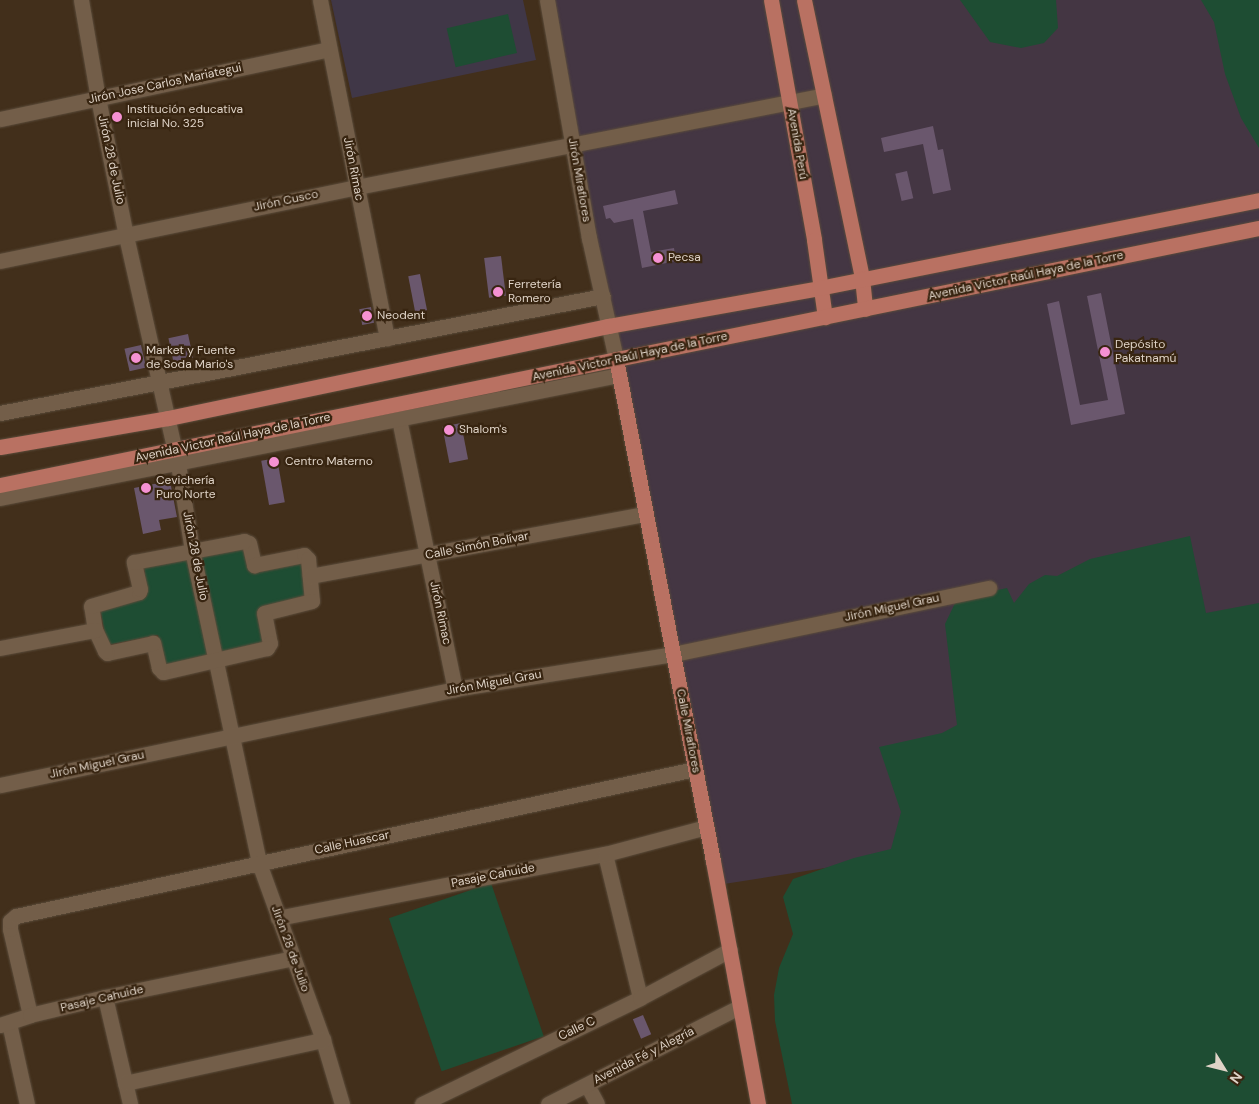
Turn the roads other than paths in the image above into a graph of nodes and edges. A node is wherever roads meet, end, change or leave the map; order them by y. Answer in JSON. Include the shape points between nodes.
{"nodes":[{"id":1,"x":81,"y":0,"type":"edge"},
{"id":2,"x":320,"y":0,"type":"edge"},
{"id":3,"x":547,"y":0,"type":"edge"},
{"id":4,"x":771,"y":0,"type":"edge"},
{"id":5,"x":804,"y":0,"type":"edge"},
{"id":6,"x":329,"y":49,"type":"junction"},
{"id":7,"x":824,"y":95,"type":"junction"},
{"id":8,"x":98,"y":98,"type":"junction"},
{"id":9,"x":790,"y":103,"type":"junction"},
{"id":10,"x":0,"y":119,"type":"edge"},
{"id":11,"x":574,"y":146,"type":"junction"},
{"id":12,"x":357,"y":186,"type":"junction"},
{"id":13,"x":1259,"y":200,"type":"edge"},
{"id":14,"x":1259,"y":228,"type":"edge"},
{"id":15,"x":126,"y":236,"type":"junction"},
{"id":16,"x":0,"y":260,"type":"edge"},
{"id":17,"x":862,"y":278,"type":"junction"},
{"id":18,"x":820,"y":288,"type":"junction"},
{"id":19,"x":603,"y":296,"type":"junction"},
{"id":20,"x":866,"y":309,"type":"junction"},
{"id":21,"x":825,"y":317,"type":"junction"},
{"id":22,"x":608,"y":326,"type":"junction"},
{"id":23,"x":388,"y":338,"type":"junction"},
{"id":24,"x":616,"y":359,"type":"junction"},
{"id":25,"x":618,"y":376,"type":"junction"},
{"id":26,"x":160,"y":382,"type":"junction"},
{"id":27,"x":0,"y":413,"type":"edge"},
{"id":28,"x":168,"y":418,"type":"junction"},
{"id":29,"x":399,"y":420,"type":"junction"},
{"id":30,"x":0,"y":447,"type":"edge"},
{"id":31,"x":176,"y":457,"type":"junction"},
{"id":32,"x":0,"y":485,"type":"edge"},
{"id":33,"x":0,"y":498,"type":"edge"},
{"id":34,"x":644,"y":514,"type":"junction"},
{"id":35,"x":192,"y":550,"type":"junction"},
{"id":36,"x":428,"y":556,"type":"junction"},
{"id":37,"x":310,"y":576,"type":"junction"},
{"id":38,"x":989,"y":588,"type":"dead end"},
{"id":39,"x":95,"y":630,"type":"junction"},
{"id":40,"x":0,"y":648,"type":"edge"},
{"id":41,"x":673,"y":654,"type":"junction"},
{"id":42,"x":216,"y":659,"type":"junction"},
{"id":43,"x":455,"y":689,"type":"junction"},
{"id":44,"x":232,"y":737,"type":"junction"},
{"id":45,"x":695,"y":769,"type":"junction"},
{"id":46,"x":0,"y":785,"type":"edge"},
{"id":47,"x":706,"y":827,"type":"junction"},
{"id":48,"x":605,"y":854,"type":"junction"},
{"id":49,"x":259,"y":862,"type":"junction"},
{"id":50,"x":278,"y":918,"type":"junction"},
{"id":51,"x":730,"y":950,"type":"junction"},
{"id":52,"x":293,"y":958,"type":"junction"},
{"id":53,"x":105,"y":997,"type":"junction"},
{"id":54,"x":640,"y":998,"type":"junction"},
{"id":55,"x":739,"y":1008,"type":"junction"},
{"id":56,"x":30,"y":1015,"type":"junction"},
{"id":57,"x":5,"y":1024,"type":"edge"},
{"id":58,"x":323,"y":1040,"type":"junction"},
{"id":59,"x":125,"y":1083,"type":"junction"},
{"id":60,"x":587,"y":1085,"type":"junction"},
{"id":61,"x":28,"y":1104,"type":"edge"},
{"id":62,"x":130,"y":1104,"type":"edge"},
{"id":63,"x":342,"y":1104,"type":"edge"},
{"id":64,"x":422,"y":1104,"type":"edge"},
{"id":65,"x":548,"y":1104,"type":"edge"},
{"id":66,"x":597,"y":1104,"type":"edge"},
{"id":67,"x":758,"y":1104,"type":"edge"}],
"edges":[{"from":1,"to":8,"type":"street","name":"Jirón 28 de Julio"},
{"from":2,"to":6,"type":"street","name":"Jirón Rimac"},
{"from":3,"to":11,"type":"street","name":"Jirón Miraflores"},
{"from":4,"to":9,"type":"main road","name":"Avenida Perú"},
{"from":5,"to":7,"type":"main road"},
{"from":6,"to":8,"type":"street","name":"Jirón Jose Carlos Mariategui"},
{"from":6,"to":12,"type":"street","name":"Jirón Rimac"},
{"from":7,"to":9,"type":"street","name":"Jirón Cusco"},
{"from":7,"to":17,"type":"main road"},
{"from":8,"to":10,"type":"street","name":"Jirón Jose Carlos Mariategui"},
{"from":8,"to":15,"type":"street","name":"Jirón 28 de Julio"},
{"from":9,"to":11,"type":"street","name":"Jirón Cusco"},
{"from":9,"to":18,"type":"main road","name":"Avenida Perú"},
{"from":11,"to":12,"type":"street","name":"Jirón Cusco"},
{"from":11,"to":19,"type":"street","name":"Jirón Miraflores","via":[[589,238]]},
{"from":12,"to":15,"type":"street","name":"Jirón Cusco"},
{"from":12,"to":23,"type":"street","name":"Jirón Rimac"},
{"from":13,"to":17,"type":"main road"},
{"from":14,"to":20,"type":"main road","name":"Avenida Victor Raúl Haya de la Torre"},
{"from":15,"to":16,"type":"street","name":"Jirón Cusco"},
{"from":15,"to":26,"type":"street","name":"Jirón 28 de Julio"},
{"from":17,"to":18,"type":"main road"},
{"from":17,"to":20,"type":"main road"},
{"from":18,"to":21,"type":"main road","name":"Avenida Perú"},
{"from":18,"to":22,"type":"main road"},
{"from":19,"to":22,"type":"street","name":"Jirón Miraflores"},
{"from":19,"to":23,"type":"street"},
{"from":20,"to":21,"type":"main road","name":"Avenida Victor Raúl Haya de la Torre"},
{"from":21,"to":24,"type":"main road","name":"Avenida Victor Raúl Haya de la Torre"},
{"from":22,"to":24,"type":"street","name":"Jirón Miraflores"},
{"from":22,"to":28,"type":"main road"},
{"from":23,"to":26,"type":"street"},
{"from":24,"to":25,"type":"main road","name":"Calle Miraflores"},
{"from":24,"to":31,"type":"main road","name":"Avenida Victor Raúl Haya de la Torre"},
{"from":25,"to":29,"type":"street"},
{"from":25,"to":34,"type":"main road","name":"Calle Miraflores"},
{"from":26,"to":27,"type":"street"},
{"from":26,"to":28,"type":"street","name":"Jirón 28 de Julio"},
{"from":28,"to":30,"type":"main road"},
{"from":28,"to":31,"type":"street","name":"Jirón 28 de Julio"},
{"from":29,"to":31,"type":"street"},
{"from":29,"to":36,"type":"street","name":"Jirón Rimac"},
{"from":31,"to":32,"type":"main road","name":"Avenida Victor Raúl Haya de la Torre"},
{"from":31,"to":33,"type":"street"},
{"from":31,"to":35,"type":"street","name":"Jirón 28 de Julio"},
{"from":34,"to":36,"type":"street","name":"Calle Simón Bolívar"},
{"from":34,"to":41,"type":"main road","name":"Calle Miraflores"},
{"from":35,"to":37,"type":"street","via":[[247,541],[253,564],[304,555],[308,559]]},
{"from":35,"to":39,"type":"street","via":[[135,562],[140,589],[91,606]]},
{"from":35,"to":42,"type":"street","name":"Jirón 28 de Julio"},
{"from":36,"to":37,"type":"street","name":"Calle Simón Bolívar"},
{"from":36,"to":43,"type":"street","name":"Jirón Rimac"},
{"from":37,"to":42,"type":"street","via":[[313,598],[309,604],[264,613],[270,643],[266,648]]},
{"from":38,"to":41,"type":"street","name":"Jirón Miguel Grau"},
{"from":39,"to":40,"type":"street"},
{"from":39,"to":42,"type":"street","via":[[107,653],[154,643],[159,668],[163,672]]},
{"from":41,"to":43,"type":"street","name":"Jirón Miguel Grau"},
{"from":41,"to":45,"type":"main road","name":"Calle Miraflores"},
{"from":42,"to":44,"type":"street","name":"Jirón 28 de Julio"},
{"from":43,"to":44,"type":"street","name":"Jirón Miguel Grau"},
{"from":44,"to":46,"type":"street","name":"Jirón Miguel Grau"},
{"from":44,"to":49,"type":"street","name":"Jirón 28 de Julio"},
{"from":45,"to":47,"type":"main road","name":"Calle Miraflores"},
{"from":45,"to":49,"type":"street","name":"Calle Huascar"},
{"from":47,"to":48,"type":"street","name":"Pasaje Cahuide"},
{"from":47,"to":51,"type":"main road","name":"Calle Miraflores"},
{"from":48,"to":50,"type":"street","name":"Pasaje Cahuide"},
{"from":48,"to":54,"type":"street"},
{"from":49,"to":50,"type":"street","name":"Jirón 28 de Julio"},
{"from":49,"to":56,"type":"street","name":"Calle Huascar","via":[[16,916],[10,921],[10,928]]},
{"from":50,"to":52,"type":"street","name":"Jirón 28 de Julio"},
{"from":51,"to":54,"type":"street","name":"Calle C"},
{"from":51,"to":55,"type":"main road","name":"Calle Miraflores"},
{"from":52,"to":53,"type":"street","name":"Pasaje Cahuide"},
{"from":52,"to":58,"type":"street","name":"Jirón 28 de Julio"},
{"from":53,"to":56,"type":"street","name":"Pasaje Cahuide"},
{"from":53,"to":59,"type":"street"},
{"from":54,"to":64,"type":"street","name":"Calle C"},
{"from":55,"to":60,"type":"street","name":"Avenida Fé y Alegría"},
{"from":55,"to":67,"type":"main road","name":"Calle Miraflores"},
{"from":56,"to":57,"type":"street","name":"Pasaje Cahuide"},
{"from":57,"to":61,"type":"street"},
{"from":58,"to":59,"type":"street"},
{"from":58,"to":63,"type":"street","name":"Jirón 28 de Julio"},
{"from":59,"to":62,"type":"street"},
{"from":60,"to":65,"type":"street","name":"Avenida Fé y Alegría"},
{"from":60,"to":66,"type":"street"}]}
